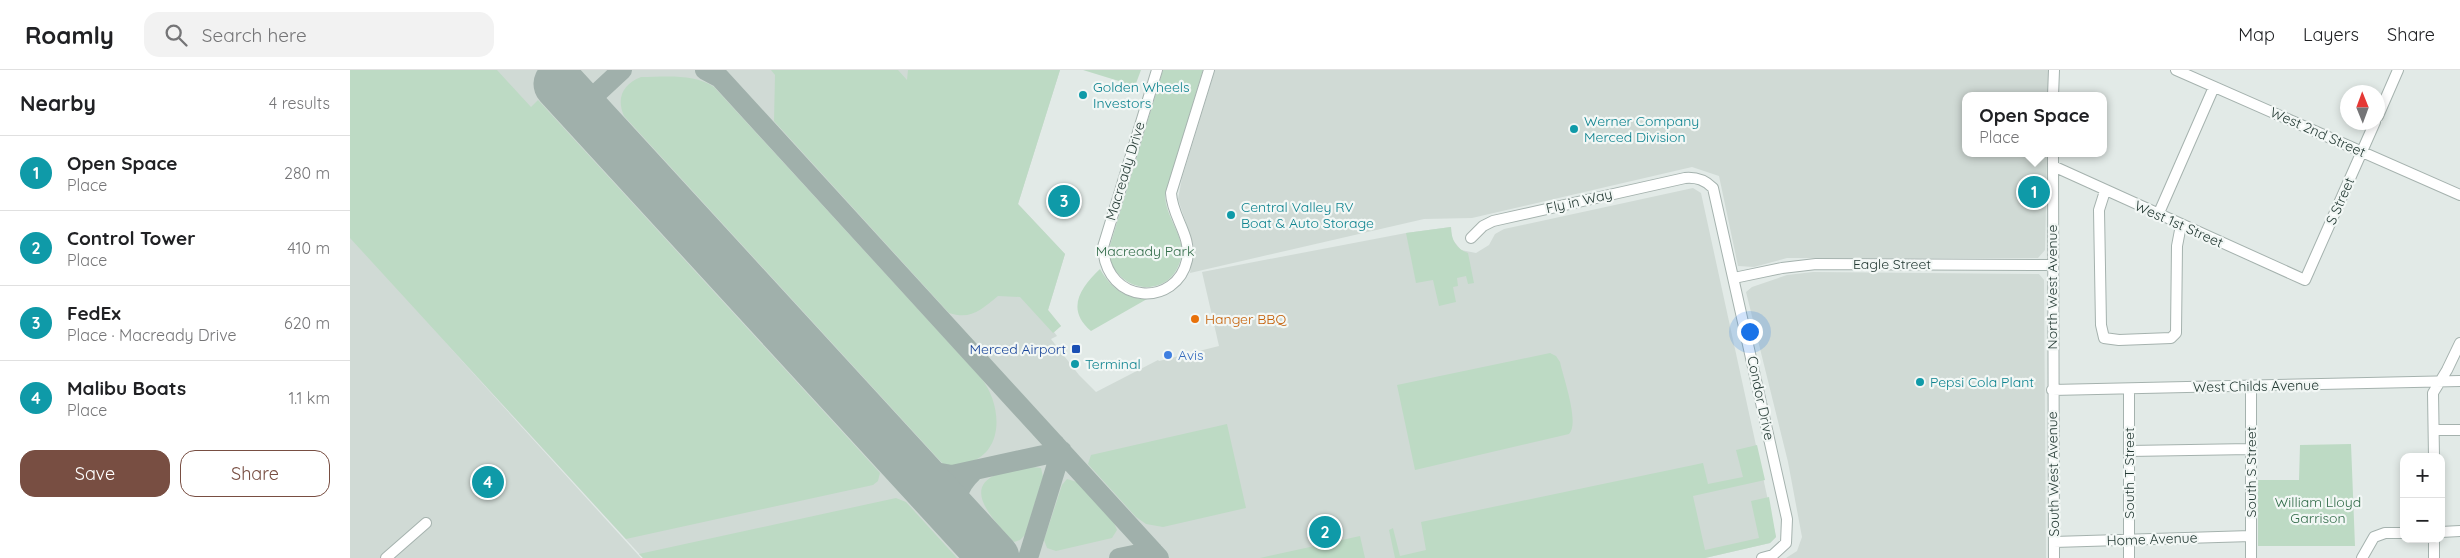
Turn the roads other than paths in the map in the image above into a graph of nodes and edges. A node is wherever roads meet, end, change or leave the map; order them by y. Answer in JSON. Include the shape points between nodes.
{"nodes":[{"id":1,"x":1157,"y":70,"type":"edge"},
{"id":2,"x":1209,"y":70,"type":"edge"},
{"id":3,"x":2054,"y":70,"type":"edge"},
{"id":4,"x":2176,"y":70,"type":"edge"},
{"id":5,"x":2398,"y":70,"type":"edge"},
{"id":6,"x":2214,"y":87,"type":"junction"},
{"id":7,"x":2053,"y":92,"type":"edge"},
{"id":8,"x":2385,"y":100,"type":"edge"},
{"id":9,"x":2372,"y":130,"type":"edge"},
{"id":10,"x":2362,"y":152,"type":"junction"},
{"id":11,"x":2053,"y":157,"type":"edge"},
{"id":12,"x":2053,"y":166,"type":"junction"},
{"id":13,"x":1693,"y":177,"type":"joint"},
{"id":14,"x":2105,"y":191,"type":"junction"},
{"id":15,"x":2460,"y":195,"type":"edge"},
{"id":16,"x":2158,"y":214,"type":"junction"},
{"id":17,"x":2181,"y":225,"type":"junction"},
{"id":18,"x":1470,"y":238,"type":"dead end"},
{"id":19,"x":2052,"y":265,"type":"junction"},
{"id":20,"x":1734,"y":278,"type":"junction"},
{"id":21,"x":2305,"y":280,"type":"joint"},
{"id":22,"x":2460,"y":343,"type":"edge"},
{"id":23,"x":2440,"y":382,"type":"junction"},
{"id":24,"x":2460,"y":382,"type":"edge"},
{"id":25,"x":2251,"y":386,"type":"junction"},
{"id":26,"x":2129,"y":389,"type":"junction"},
{"id":27,"x":2052,"y":390,"type":"junction"},
{"id":28,"x":2434,"y":430,"type":"junction"},
{"id":29,"x":2460,"y":430,"type":"edge"},
{"id":30,"x":2251,"y":449,"type":"junction"},
{"id":31,"x":2129,"y":451,"type":"junction"},
{"id":32,"x":2434,"y":453,"type":"edge"},
{"id":33,"x":426,"y":523,"type":"dead end"},
{"id":34,"x":2460,"y":531,"type":"edge"},
{"id":35,"x":2445,"y":532,"type":"edge"},
{"id":36,"x":2400,"y":533,"type":"edge"},
{"id":37,"x":2251,"y":536,"type":"junction"},
{"id":38,"x":2129,"y":540,"type":"junction"},
{"id":39,"x":2054,"y":542,"type":"junction"},
{"id":40,"x":2434,"y":543,"type":"edge"},
{"id":41,"x":386,"y":558,"type":"edge"},
{"id":42,"x":1762,"y":558,"type":"edge"},
{"id":43,"x":2054,"y":558,"type":"edge"},
{"id":44,"x":2129,"y":558,"type":"edge"},
{"id":45,"x":2251,"y":558,"type":"edge"},
{"id":46,"x":2362,"y":558,"type":"edge"},
{"id":47,"x":2434,"y":558,"type":"edge"}],
"edges":[{"from":1,"to":2,"type":"street","name":"Macready Drive","via":[[1103,247],[1104,260],[1113,278],[1128,290],[1141,293],[1170,286],[1187,261],[1188,245],[1173,210],[1171,193]]},
{"from":3,"to":7,"type":"street"},
{"from":4,"to":6,"type":"street","name":"West 2nd Street"},
{"from":5,"to":8,"type":"street"},
{"from":6,"to":10,"type":"street","name":"West 2nd Street"},
{"from":6,"to":16,"type":"street"},
{"from":9,"to":10,"type":"street","name":"S Street"},
{"from":10,"to":15,"type":"street","name":"West 2nd Street"},
{"from":10,"to":21,"type":"street","name":"S Street"},
{"from":11,"to":12,"type":"street","name":"North West Avenue"},
{"from":12,"to":14,"type":"street","name":"West 1st Street"},
{"from":12,"to":19,"type":"street","name":"North West Avenue"},
{"from":13,"to":18,"type":"street","name":"Fly in Way","via":[[1493,221]]},
{"from":13,"to":20,"type":"street","name":"Condor Drive","via":[[1706,181],[1713,188]]},
{"from":14,"to":16,"type":"street","name":"West 1st Street"},
{"from":14,"to":17,"type":"street","via":[[2099,210],[2104,338],[2171,338],[2176,333],[2177,246]]},
{"from":16,"to":17,"type":"street","name":"West 1st Street"},
{"from":17,"to":21,"type":"street","name":"West 1st Street"},
{"from":19,"to":20,"type":"street","name":"Eagle Street","via":[[1816,264]]},
{"from":19,"to":27,"type":"street","name":"North West Avenue"},
{"from":20,"to":42,"type":"street","name":"Condor Drive","via":[[1788,518],[1786,543],[1773,556]]},
{"from":22,"to":23,"type":"street"},
{"from":23,"to":24,"type":"street","name":"West Childs Avenue"},
{"from":23,"to":25,"type":"street","name":"West Childs Avenue"},
{"from":23,"to":28,"type":"street","via":[[2433,393]]},
{"from":25,"to":26,"type":"street","name":"West Childs Avenue"},
{"from":25,"to":30,"type":"street","name":"South S Street"},
{"from":26,"to":27,"type":"street","name":"West Childs Avenue"},
{"from":26,"to":31,"type":"street","name":"South T Street"},
{"from":27,"to":39,"type":"street","name":"South West Avenue"},
{"from":28,"to":29,"type":"street"},
{"from":28,"to":32,"type":"street"},
{"from":30,"to":31,"type":"street"},
{"from":30,"to":37,"type":"street","name":"South S Street"},
{"from":31,"to":38,"type":"street","name":"South T Street"},
{"from":33,"to":41,"type":"street"},
{"from":34,"to":35,"type":"street"},
{"from":36,"to":46,"type":"street","via":[[2374,536]]},
{"from":37,"to":38,"type":"street","name":"Home Avenue"},
{"from":37,"to":45,"type":"street","name":"South S Street"},
{"from":38,"to":39,"type":"street","name":"Home Avenue"},
{"from":38,"to":44,"type":"street","name":"South T Street"},
{"from":39,"to":43,"type":"street","name":"South West Avenue"},
{"from":40,"to":47,"type":"street"}]}
